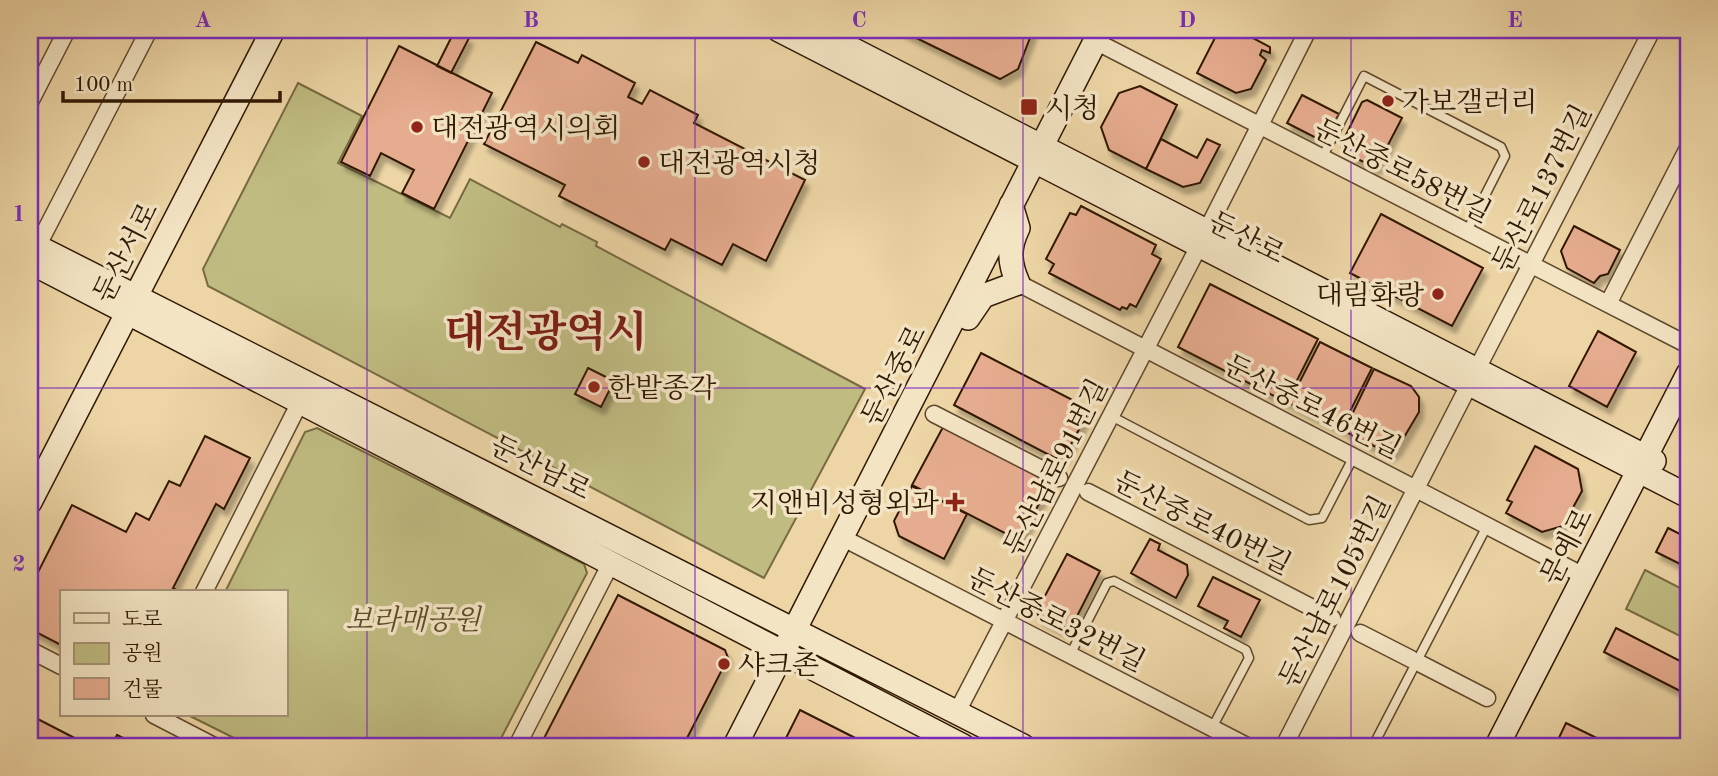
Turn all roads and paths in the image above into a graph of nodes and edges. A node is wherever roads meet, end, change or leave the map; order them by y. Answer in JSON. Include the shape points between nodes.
{"nodes":[{"id":1,"x":67,"y":30,"type":"edge"},
{"id":2,"x":149,"y":30,"type":"edge"},
{"id":3,"x":273,"y":30,"type":"edge"},
{"id":4,"x":779,"y":30,"type":"edge"},
{"id":5,"x":815,"y":30,"type":"edge"},
{"id":6,"x":1308,"y":30,"type":"edge"},
{"id":7,"x":1652,"y":30,"type":"edge"},
{"id":8,"x":1098,"y":36,"type":"edge"},
{"id":9,"x":31,"y":96,"type":"edge"},
{"id":10,"x":1259,"y":125,"type":"junction"},
{"id":11,"x":1688,"y":148,"type":"edge"},
{"id":12,"x":1037,"y":153,"type":"junction"},
{"id":13,"x":1322,"y":158,"type":"junction"},
{"id":14,"x":1011,"y":205,"type":"junction"},
{"id":15,"x":1467,"y":231,"type":"junction"},
{"id":16,"x":1203,"y":238,"type":"junction"},
{"id":17,"x":32,"y":251,"type":"edge"},
{"id":18,"x":1531,"y":265,"type":"junction"},
{"id":19,"x":1018,"y":283,"type":"junction"},
{"id":20,"x":132,"y":304,"type":"junction"},
{"id":21,"x":1608,"y":304,"type":"junction"},
{"id":22,"x":952,"y":324,"type":"junction"},
{"id":23,"x":1688,"y":345,"type":"edge"},
{"id":24,"x":1146,"y":349,"type":"junction"},
{"id":25,"x":1688,"y":374,"type":"edge"},
{"id":26,"x":1473,"y":377,"type":"junction"},
{"id":27,"x":300,"y":402,"type":"junction"},
{"id":28,"x":934,"y":414,"type":"dead end"},
{"id":29,"x":1111,"y":416,"type":"junction"},
{"id":30,"x":1353,"y":456,"type":"junction"},
{"id":31,"x":1642,"y":463,"type":"junction"},
{"id":32,"x":1059,"y":478,"type":"dead end"},
{"id":33,"x":1688,"y":478,"type":"edge"},
{"id":34,"x":1416,"y":489,"type":"junction"},
{"id":35,"x":1088,"y":492,"type":"dead end"},
{"id":36,"x":1688,"y":496,"type":"edge"},
{"id":37,"x":30,"y":502,"type":"edge"},
{"id":38,"x":1487,"y":526,"type":"junction"},
{"id":39,"x":843,"y":538,"type":"junction"},
{"id":40,"x":611,"y":563,"type":"junction"},
{"id":41,"x":1584,"y":576,"type":"junction"},
{"id":42,"x":205,"y":590,"type":"edge"},
{"id":43,"x":1332,"y":618,"type":"dead end"},
{"id":44,"x":1004,"y":621,"type":"junction"},
{"id":45,"x":795,"y":629,"type":"junction"},
{"id":46,"x":1360,"y":633,"type":"dead end"},
{"id":47,"x":30,"y":650,"type":"edge"},
{"id":48,"x":784,"y":652,"type":"junction"},
{"id":49,"x":1070,"y":655,"type":"junction"},
{"id":50,"x":60,"y":665,"type":"edge"},
{"id":51,"x":1487,"y":698,"type":"dead end"},
{"id":52,"x":957,"y":712,"type":"junction"},
{"id":53,"x":156,"y":716,"type":"edge"},
{"id":54,"x":1212,"y":728,"type":"junction"},
{"id":55,"x":949,"y":743,"type":"edge"},
{"id":56,"x":214,"y":746,"type":"edge"},
{"id":57,"x":517,"y":746,"type":"edge"},
{"id":58,"x":735,"y":746,"type":"edge"},
{"id":59,"x":1023,"y":746,"type":"edge"},
{"id":60,"x":1247,"y":746,"type":"edge"},
{"id":61,"x":1284,"y":746,"type":"edge"},
{"id":62,"x":1373,"y":746,"type":"edge"},
{"id":63,"x":1497,"y":746,"type":"edge"}],
"edges":[{"from":1,"to":9,"type":"street"},
{"from":2,"to":17,"type":"street"},
{"from":3,"to":20,"type":"main road","name":"둔산서로"},
{"from":4,"to":12,"type":"main road","name":"둔산로"},
{"from":5,"to":12,"type":"main road","name":"둔산로"},
{"from":6,"to":10,"type":"street","name":"둔산남로91번길"},
{"from":7,"to":18,"type":"street","name":"둔산로137번길"},
{"from":8,"to":10,"type":"street","name":"둔산중로58번길"},
{"from":8,"to":12,"type":"main road","name":"둔산중로"},
{"from":10,"to":13,"type":"street","name":"둔산중로58번길"},
{"from":10,"to":16,"type":"street","name":"둔산남로91번길"},
{"from":11,"to":21,"type":"street"},
{"from":12,"to":14,"type":"main road","name":"둔산중로"},
{"from":12,"to":16,"type":"main road","name":"둔산로"},
{"from":13,"to":15,"type":"street","name":"둔산중로58번길"},
{"from":13,"to":15,"type":"lane","via":[[1364,76],[1501,147],[1505,156]]},
{"from":14,"to":19,"type":"main road","via":[[1018,228],[1010,244],[1011,268]]},
{"from":14,"to":22,"type":"main road","name":"둔산중로"},
{"from":15,"to":18,"type":"street","name":"둔산중로58번길"},
{"from":16,"to":24,"type":"street","name":"둔산남로91번길"},
{"from":16,"to":26,"type":"main road","name":"둔산로"},
{"from":17,"to":20,"type":"main road","name":"둔산남로"},
{"from":18,"to":21,"type":"street","name":"둔산중로58번길"},
{"from":18,"to":26,"type":"street","name":"둔산로137번길"},
{"from":19,"to":22,"type":"main road","via":[[983,296],[972,317]]},
{"from":19,"to":24,"type":"street","name":"둔산중로46번길"},
{"from":20,"to":27,"type":"main road","name":"둔산남로"},
{"from":20,"to":37,"type":"main road","name":"둔산서로"},
{"from":20,"to":45,"type":"main road","name":"둔산남로"},
{"from":21,"to":23,"type":"street","name":"둔산중로58번길"},
{"from":22,"to":39,"type":"main road","name":"둔산중로"},
{"from":24,"to":29,"type":"street","name":"둔산남로91번길"},
{"from":24,"to":30,"type":"street","name":"둔산중로46번길"},
{"from":25,"to":31,"type":"main road","name":"문예로"},
{"from":26,"to":31,"type":"main road","name":"둔산로"},
{"from":26,"to":34,"type":"street","name":"둔산남로105번길"},
{"from":27,"to":40,"type":"main road","name":"둔산남로"},
{"from":27,"to":42,"type":"street"},
{"from":28,"to":32,"type":"street"},
{"from":29,"to":30,"type":"lane","via":[[1309,520],[1322,518]]},
{"from":29,"to":44,"type":"street","name":"둔산남로91번길"},
{"from":30,"to":34,"type":"street","name":"둔산중로46번길"},
{"from":31,"to":33,"type":"main road","name":"둔산로"},
{"from":31,"to":36,"type":"main road","name":"둔산로"},
{"from":31,"to":41,"type":"main road","name":"문예로"},
{"from":34,"to":38,"type":"street","name":"둔산중로46번길"},
{"from":34,"to":61,"type":"street","name":"둔산남로105번길"},
{"from":35,"to":43,"type":"street","name":"둔산중로40번길"},
{"from":38,"to":41,"type":"street","name":"둔산중로46번길"},
{"from":38,"to":62,"type":"lane"},
{"from":39,"to":44,"type":"street","name":"둔산중로32번길"},
{"from":39,"to":45,"type":"main road","name":"둔산중로"},
{"from":40,"to":48,"type":"main road","name":"둔산남로"},
{"from":40,"to":57,"type":"street"},
{"from":41,"to":63,"type":"main road","name":"문예로"},
{"from":44,"to":49,"type":"street","name":"둔산중로32번길"},
{"from":44,"to":52,"type":"street","name":"둔산남로91번길"},
{"from":45,"to":48,"type":"main road","name":"둔산중로"},
{"from":45,"to":52,"type":"main road","name":"둔산남로"},
{"from":46,"to":51,"type":"street"},
{"from":47,"to":50,"type":"street"},
{"from":48,"to":55,"type":"main road","name":"둔산남로"},
{"from":48,"to":58,"type":"main road","name":"둔산중로"},
{"from":49,"to":54,"type":"street","name":"둔산중로32번길"},
{"from":49,"to":54,"type":"lane","via":[[1107,583],[1125,586],[1246,650],[1249,658]]},
{"from":52,"to":59,"type":"main road","name":"둔산남로"},
{"from":53,"to":56,"type":"street"},
{"from":54,"to":60,"type":"street","name":"둔산중로32번길"}]}
